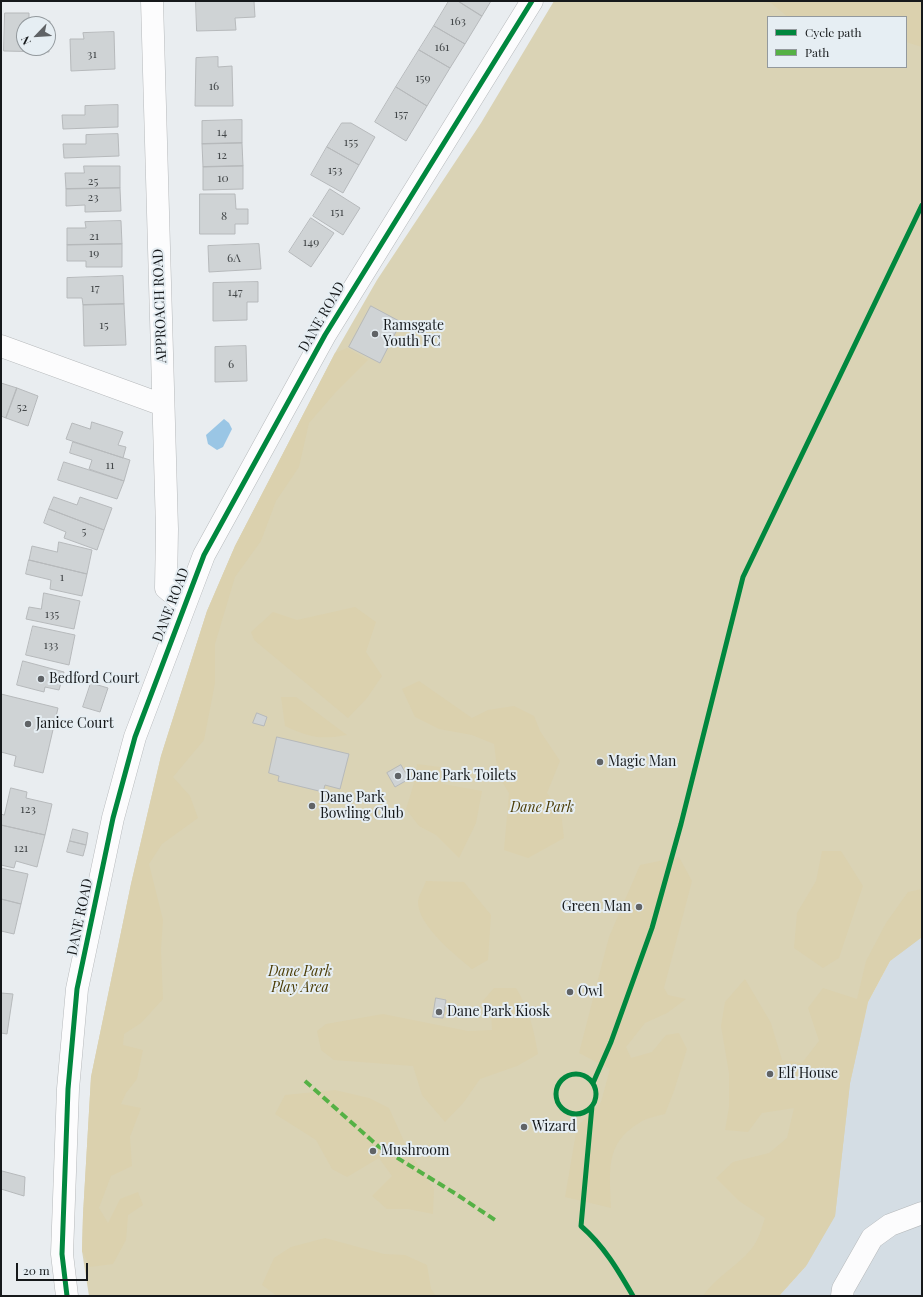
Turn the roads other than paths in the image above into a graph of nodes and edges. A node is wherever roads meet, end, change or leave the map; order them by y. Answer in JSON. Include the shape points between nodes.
{"nodes":[{"id":1,"x":532,"y":1,"type":"edge"},
{"id":2,"x":150,"y":2,"type":"edge"},
{"id":3,"x":1,"y":346,"type":"edge"},
{"id":4,"x":163,"y":405,"type":"junction"},
{"id":5,"x":184,"y":603,"type":"junction"},
{"id":6,"x":922,"y":1213,"type":"edge"},
{"id":7,"x":67,"y":1296,"type":"edge"},
{"id":8,"x":842,"y":1296,"type":"edge"}],
"edges":[{"from":1,"to":5,"type":"street","name":"DANE ROAD","via":[[325,335],[204,555]]},
{"from":2,"to":4,"type":"street","name":"APPROACH ROAD"},
{"from":3,"to":4,"type":"street"},
{"from":4,"to":5,"type":"street","name":"APPROACH ROAD","via":[[168,529],[166,588]]},
{"from":5,"to":7,"type":"street","name":"DANE ROAD","via":[[126,763],[77,989],[68,1089],[62,1254]]},
{"from":6,"to":8,"type":"street","via":[[890,1225],[872,1238]]}]}
